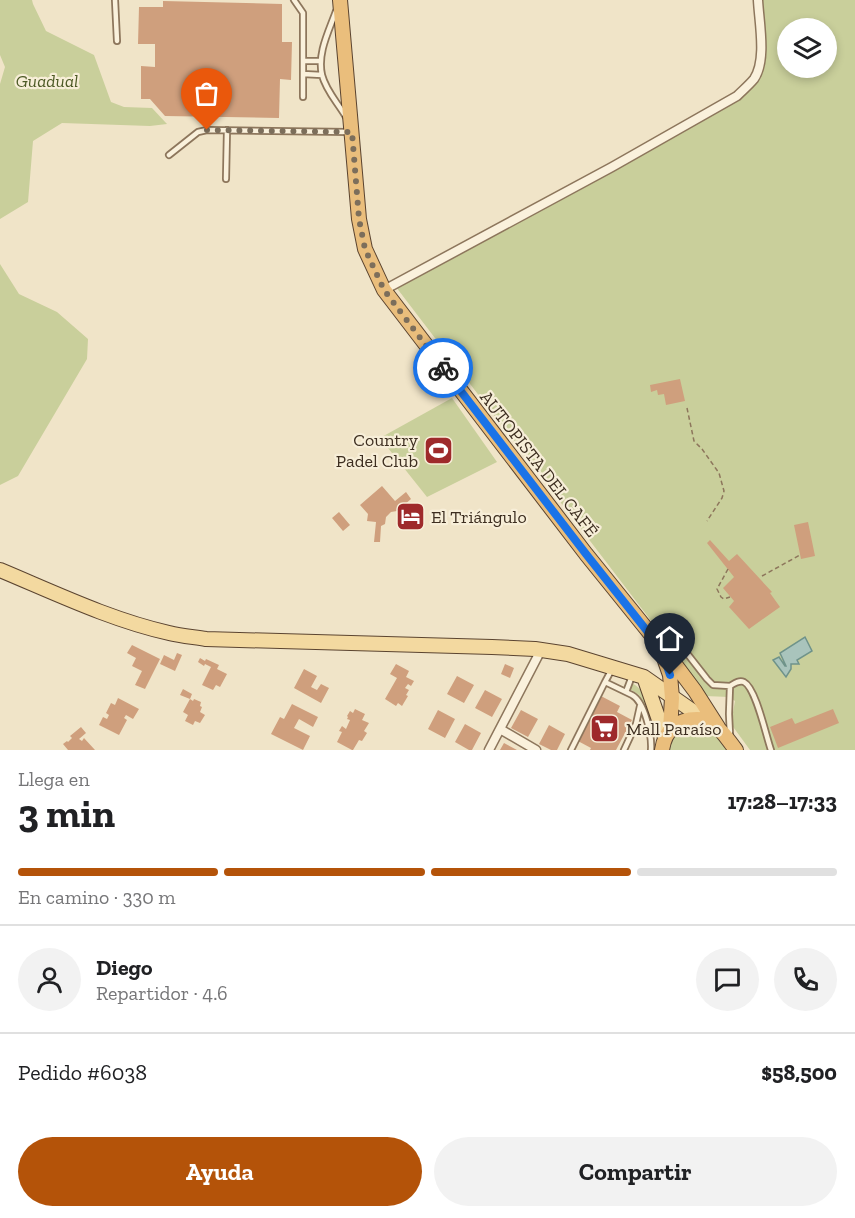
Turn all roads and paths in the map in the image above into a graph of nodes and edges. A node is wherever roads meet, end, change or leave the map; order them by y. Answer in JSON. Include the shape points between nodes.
{"nodes":[{"id":1,"x":116,"y":0,"type":"edge"},
{"id":2,"x":294,"y":0,"type":"edge"},
{"id":3,"x":340,"y":0,"type":"edge"},
{"id":4,"x":758,"y":0,"type":"edge"},
{"id":5,"x":117,"y":41,"type":"dead end"},
{"id":6,"x":303,"y":61,"type":"junction"},
{"id":7,"x":321,"y":62,"type":"junction"},
{"id":8,"x":303,"y":74,"type":"junction"},
{"id":9,"x":322,"y":75,"type":"junction"},
{"id":10,"x":303,"y":97,"type":"dead end"},
{"id":11,"x":227,"y":130,"type":"junction"},
{"id":12,"x":352,"y":130,"type":"junction"},
{"id":13,"x":169,"y":155,"type":"dead end"},
{"id":14,"x":226,"y":179,"type":"dead end"},
{"id":15,"x":384,"y":290,"type":"junction"},
{"id":16,"x":687,"y":408,"type":"dead end"},
{"id":17,"x":707,"y":521,"type":"dead end"},
{"id":18,"x":800,"y":555,"type":"dead end"},
{"id":19,"x":728,"y":569,"type":"dead end"},
{"id":20,"x":0,"y":570,"type":"edge"},
{"id":21,"x":762,"y":576,"type":"dead end"},
{"id":22,"x":730,"y":597,"type":"dead end"},
{"id":23,"x":651,"y":636,"type":"junction"},
{"id":24,"x":675,"y":638,"type":"dead end"},
{"id":25,"x":541,"y":650,"type":"junction"},
{"id":26,"x":613,"y":667,"type":"junction"},
{"id":27,"x":638,"y":676,"type":"junction"},
{"id":28,"x":605,"y":682,"type":"junction"},
{"id":29,"x":730,"y":686,"type":"junction"},
{"id":30,"x":626,"y":692,"type":"junction"},
{"id":31,"x":672,"y":698,"type":"junction"},
{"id":32,"x":641,"y":703,"type":"junction"},
{"id":33,"x":704,"y":719,"type":"junction"},
{"id":34,"x":718,"y":727,"type":"junction"},
{"id":35,"x":500,"y":729,"type":"junction"},
{"id":36,"x":666,"y":739,"type":"edge"},
{"id":37,"x":733,"y":747,"type":"edge"},
{"id":38,"x":489,"y":750,"type":"edge"},
{"id":39,"x":536,"y":750,"type":"edge"},
{"id":40,"x":571,"y":750,"type":"edge"},
{"id":41,"x":624,"y":750,"type":"edge"},
{"id":42,"x":651,"y":750,"type":"edge"},
{"id":43,"x":771,"y":750,"type":"edge"}],
"edges":[{"from":1,"to":5,"type":"lane"},
{"from":2,"to":6,"type":"lane","via":[[303,13]]},
{"from":3,"to":7,"type":"lane"},
{"from":3,"to":12,"type":"highway","name":"AUTOPISTA DEL CAFÉ"},
{"from":4,"to":15,"type":"street","via":[[760,63],[753,80],[737,96]]},
{"from":6,"to":7,"type":"lane"},
{"from":6,"to":8,"type":"lane"},
{"from":7,"to":9,"type":"lane"},
{"from":8,"to":9,"type":"lane"},
{"from":8,"to":10,"type":"lane"},
{"from":9,"to":12,"type":"lane"},
{"from":11,"to":12,"type":"lane"},
{"from":11,"to":13,"type":"lane","via":[[198,132]]},
{"from":11,"to":14,"type":"lane"},
{"from":12,"to":15,"type":"highway","name":"AUTOPISTA DEL CAFÉ","via":[[359,219],[365,249]]},
{"from":15,"to":23,"type":"highway","name":"AUTOPISTA DEL CAFÉ"},
{"from":16,"to":17,"type":"path","via":[[694,441],[718,473],[724,491]]},
{"from":18,"to":21,"type":"path"},
{"from":19,"to":22,"type":"path","via":[[717,589],[724,599]]},
{"from":20,"to":25,"type":"main road","via":[[138,624],[206,639]]},
{"from":23,"to":31,"type":"highway","name":"AUTOPISTA DEL CAFÉ","via":[[663,654]]},
{"from":23,"to":34,"type":"highway","name":"AUTOPISTA DEL CAFÉ"},
{"from":24,"to":29,"type":"lane","via":[[707,680],[713,685]]},
{"from":25,"to":26,"type":"main road"},
{"from":25,"to":35,"type":"street"},
{"from":26,"to":27,"type":"main road"},
{"from":26,"to":28,"type":"lane"},
{"from":27,"to":30,"type":"lane"},
{"from":27,"to":31,"type":"main road"},
{"from":27,"to":36,"type":"main road"},
{"from":28,"to":30,"type":"lane"},
{"from":28,"to":40,"type":"lane"},
{"from":29,"to":37,"type":"lane"},
{"from":29,"to":43,"type":"lane","via":[[737,682],[748,685]]},
{"from":30,"to":32,"type":"lane"},
{"from":31,"to":33,"type":"main road"},
{"from":31,"to":36,"type":"highway","name":"AUTOPISTA DEL CAFÉ"},
{"from":32,"to":41,"type":"lane"},
{"from":32,"to":42,"type":"lane"},
{"from":33,"to":34,"type":"highway"},
{"from":33,"to":36,"type":"highway","via":[[678,723]]},
{"from":34,"to":37,"type":"highway","name":"AUTOPISTA DEL CAFÉ"},
{"from":35,"to":38,"type":"street"},
{"from":35,"to":39,"type":"street"}]}
